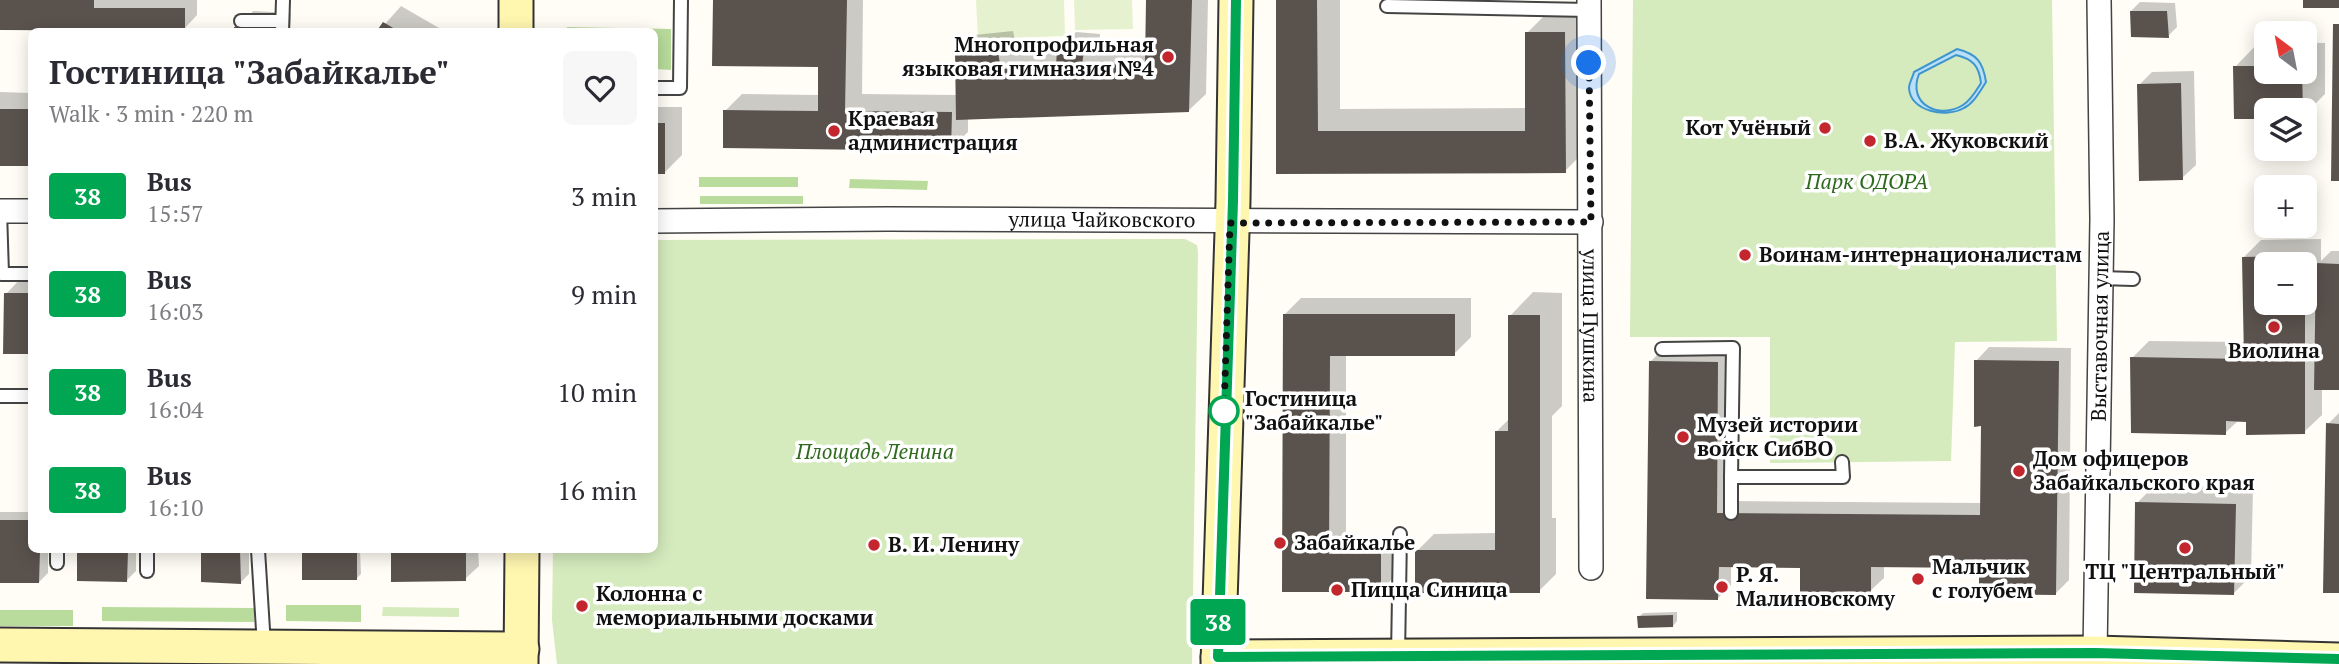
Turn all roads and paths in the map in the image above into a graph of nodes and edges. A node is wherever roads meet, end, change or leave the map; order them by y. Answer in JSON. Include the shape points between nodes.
{"nodes":[{"id":1,"x":283,"y":0,"type":"edge"},
{"id":2,"x":516,"y":0,"type":"edge"},
{"id":3,"x":681,"y":0,"type":"edge"},
{"id":4,"x":1236,"y":0,"type":"edge"},
{"id":5,"x":2099,"y":0,"type":"edge"},
{"id":6,"x":1415,"y":3,"type":"edge"},
{"id":7,"x":1481,"y":4,"type":"edge"},
{"id":8,"x":1589,"y":5,"type":"edge"},
{"id":9,"x":1387,"y":6,"type":"dead end"},
{"id":10,"x":240,"y":21,"type":"dead end"},
{"id":11,"x":282,"y":26,"type":"edge"},
{"id":12,"x":516,"y":28,"type":"edge"},
{"id":13,"x":658,"y":88,"type":"edge"},
{"id":14,"x":0,"y":211,"type":"edge"},
{"id":15,"x":28,"y":211,"type":"edge"},
{"id":16,"x":658,"y":221,"type":"edge"},
{"id":17,"x":1591,"y":222,"type":"junction"},
{"id":18,"x":1230,"y":223,"type":"junction"},
{"id":19,"x":28,"y":274,"type":"edge"},
{"id":20,"x":2101,"y":278,"type":"junction"},
{"id":21,"x":2133,"y":279,"type":"dead end"},
{"id":22,"x":1661,"y":349,"type":"dead end"},
{"id":23,"x":0,"y":396,"type":"edge"},
{"id":24,"x":28,"y":396,"type":"edge"},
{"id":25,"x":1842,"y":462,"type":"dead end"},
{"id":26,"x":1731,"y":477,"type":"junction"},
{"id":27,"x":1731,"y":513,"type":"dead end"},
{"id":28,"x":1400,"y":534,"type":"dead end"},
{"id":29,"x":147,"y":553,"type":"edge"},
{"id":30,"x":258,"y":553,"type":"edge"},
{"id":31,"x":522,"y":553,"type":"edge"},
{"id":32,"x":1591,"y":568,"type":"dead end"},
{"id":33,"x":147,"y":571,"type":"dead end"},
{"id":34,"x":0,"y":645,"type":"edge"},
{"id":35,"x":264,"y":646,"type":"junction"},
{"id":36,"x":2095,"y":653,"type":"junction"},
{"id":37,"x":98,"y":655,"type":"edge"},
{"id":38,"x":196,"y":655,"type":"edge"},
{"id":39,"x":363,"y":655,"type":"edge"},
{"id":40,"x":521,"y":656,"type":"edge"},
{"id":41,"x":1398,"y":656,"type":"junction"},
{"id":42,"x":1468,"y":660,"type":"edge"},
{"id":43,"x":2339,"y":660,"type":"edge"},
{"id":44,"x":1218,"y":661,"type":"edge"}],
"edges":[{"from":1,"to":11,"type":"lane"},
{"from":2,"to":12,"type":"main road"},
{"from":3,"to":13,"type":"lane","via":[[680,88]]},
{"from":4,"to":18,"type":"main road"},
{"from":5,"to":20,"type":"street","name":"Выставочная улица"},
{"from":6,"to":7,"type":"lane"},
{"from":6,"to":9,"type":"lane"},
{"from":7,"to":8,"type":"lane"},
{"from":8,"to":17,"type":"street","name":"улица Пушкина"},
{"from":10,"to":11,"type":"lane"},
{"from":14,"to":15,"type":"street"},
{"from":14,"to":19,"type":"lane","via":[[2,274]]},
{"from":16,"to":18,"type":"street","name":"улица Чайковского","via":[[1177,219]]},
{"from":17,"to":18,"type":"street","name":"улица Чайковского"},
{"from":17,"to":32,"type":"street","name":"улица Пушкина"},
{"from":18,"to":44,"type":"main road"},
{"from":20,"to":21,"type":"lane"},
{"from":20,"to":36,"type":"street","name":"Выставочная улица"},
{"from":22,"to":26,"type":"lane","via":[[1733,348]]},
{"from":23,"to":24,"type":"lane"},
{"from":25,"to":26,"type":"lane","via":[[1843,477]]},
{"from":26,"to":27,"type":"lane"},
{"from":28,"to":41,"type":"lane"},
{"from":29,"to":33,"type":"lane"},
{"from":30,"to":35,"type":"lane"},
{"from":31,"to":40,"type":"main road"},
{"from":34,"to":37,"type":"main road"},
{"from":35,"to":38,"type":"main road"},
{"from":35,"to":39,"type":"main road"},
{"from":36,"to":42,"type":"main road"},
{"from":36,"to":43,"type":"main road"},
{"from":37,"to":38,"type":"main road"},
{"from":39,"to":40,"type":"main road"},
{"from":41,"to":42,"type":"main road"},
{"from":41,"to":44,"type":"main road"}]}
